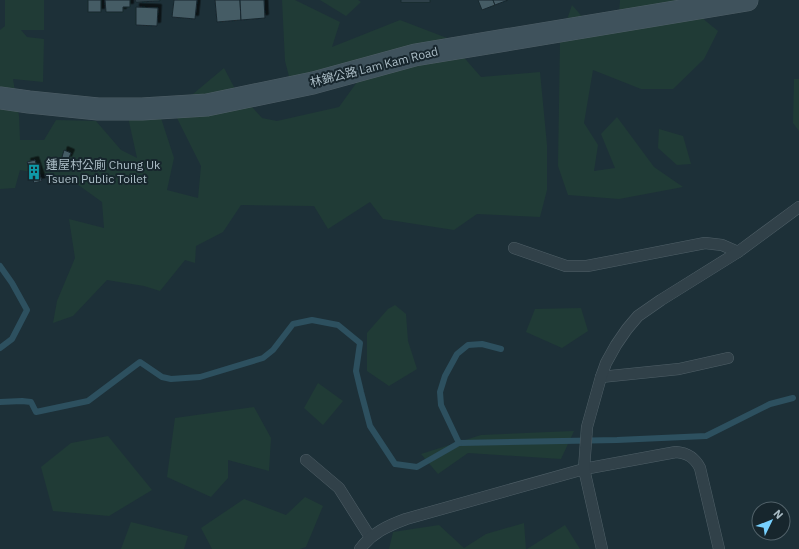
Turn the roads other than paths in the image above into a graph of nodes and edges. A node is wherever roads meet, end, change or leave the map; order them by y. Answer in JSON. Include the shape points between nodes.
{"nodes":[{"id":1,"x":747,"y":0,"type":"edge"},
{"id":2,"x":0,"y":98,"type":"edge"},
{"id":3,"x":799,"y":207,"type":"edge"},
{"id":4,"x":514,"y":248,"type":"dead end"},
{"id":5,"x":738,"y":252,"type":"junction"},
{"id":6,"x":728,"y":358,"type":"dead end"},
{"id":7,"x":601,"y":377,"type":"junction"},
{"id":8,"x":306,"y":460,"type":"dead end"},
{"id":9,"x":584,"y":468,"type":"junction"},
{"id":10,"x":370,"y":537,"type":"junction"},
{"id":11,"x":360,"y":549,"type":"edge"},
{"id":12,"x":602,"y":549,"type":"edge"},
{"id":13,"x":719,"y":549,"type":"edge"}],
"edges":[{"from":1,"to":2,"type":"main road","name":"林錦公路 Lam Kam Road","via":[[414,55],[313,83],[207,105],[142,109],[98,108]]},
{"from":3,"to":5,"type":"lane"},
{"from":4,"to":5,"type":"lane","via":[[566,266],[587,266],[705,243],[722,245]]},
{"from":5,"to":7,"type":"lane","via":[[638,316],[616,345]]},
{"from":6,"to":7,"type":"lane","via":[[679,369]]},
{"from":7,"to":9,"type":"lane","via":[[587,427]]},
{"from":8,"to":10,"type":"lane","via":[[339,488]]},
{"from":9,"to":10,"type":"lane","via":[[406,519],[379,530]]},
{"from":9,"to":12,"type":"lane"},
{"from":9,"to":13,"type":"lane","via":[[676,452],[688,455],[700,468]]},
{"from":10,"to":11,"type":"lane"}]}
